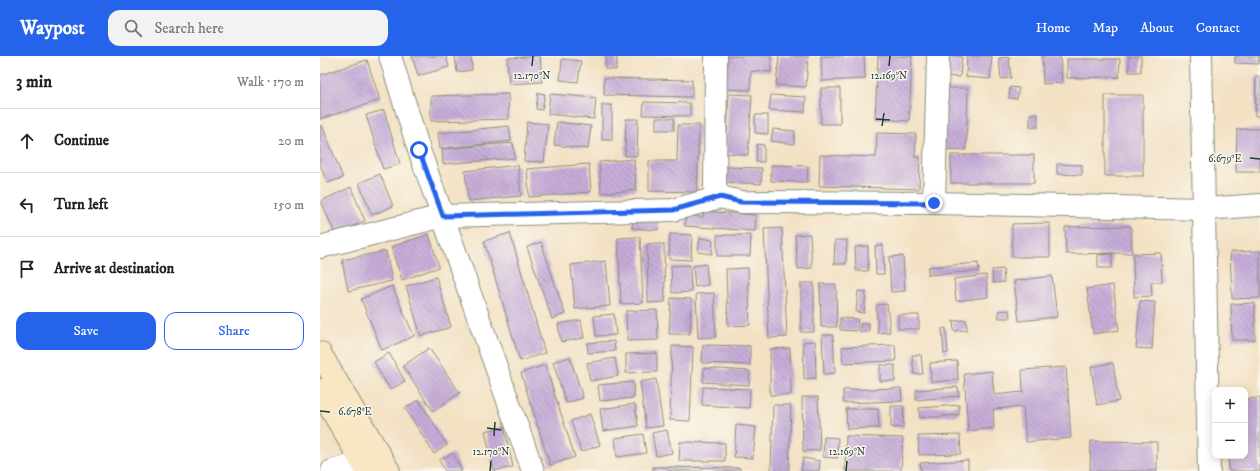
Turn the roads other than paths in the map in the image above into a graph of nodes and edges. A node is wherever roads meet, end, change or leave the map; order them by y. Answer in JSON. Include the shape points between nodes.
{"nodes":[{"id":1,"x":390,"y":56,"type":"edge"},
{"id":2,"x":716,"y":56,"type":"edge"},
{"id":3,"x":938,"y":56,"type":"edge"},
{"id":4,"x":1201,"y":56,"type":"edge"},
{"id":5,"x":720,"y":197,"type":"junction"},
{"id":6,"x":934,"y":203,"type":"junction"},
{"id":7,"x":1260,"y":205,"type":"edge"},
{"id":8,"x":1204,"y":209,"type":"junction"},
{"id":9,"x":443,"y":216,"type":"junction"},
{"id":10,"x":320,"y":246,"type":"edge"},
{"id":11,"x":320,"y":353,"type":"edge"},
{"id":12,"x":320,"y":390,"type":"edge"},
{"id":13,"x":364,"y":467,"type":"edge"},
{"id":14,"x":332,"y":471,"type":"edge"},
{"id":15,"x":389,"y":471,"type":"edge"},
{"id":16,"x":534,"y":471,"type":"edge"},
{"id":17,"x":1209,"y":471,"type":"edge"}],
"edges":[{"from":1,"to":9,"type":"street","via":[[419,150]]},
{"from":2,"to":5,"type":"street","via":[[715,187]]},
{"from":3,"to":6,"type":"street"},
{"from":4,"to":8,"type":"street"},
{"from":5,"to":6,"type":"street","via":[[741,202]]},
{"from":5,"to":9,"type":"street","via":[[673,210]]},
{"from":6,"to":8,"type":"street"},
{"from":7,"to":8,"type":"street"},
{"from":8,"to":17,"type":"street"},
{"from":9,"to":10,"type":"street"},
{"from":9,"to":16,"type":"street"},
{"from":11,"to":15,"type":"street"},
{"from":12,"to":13,"type":"street"},
{"from":13,"to":14,"type":"street"}]}
